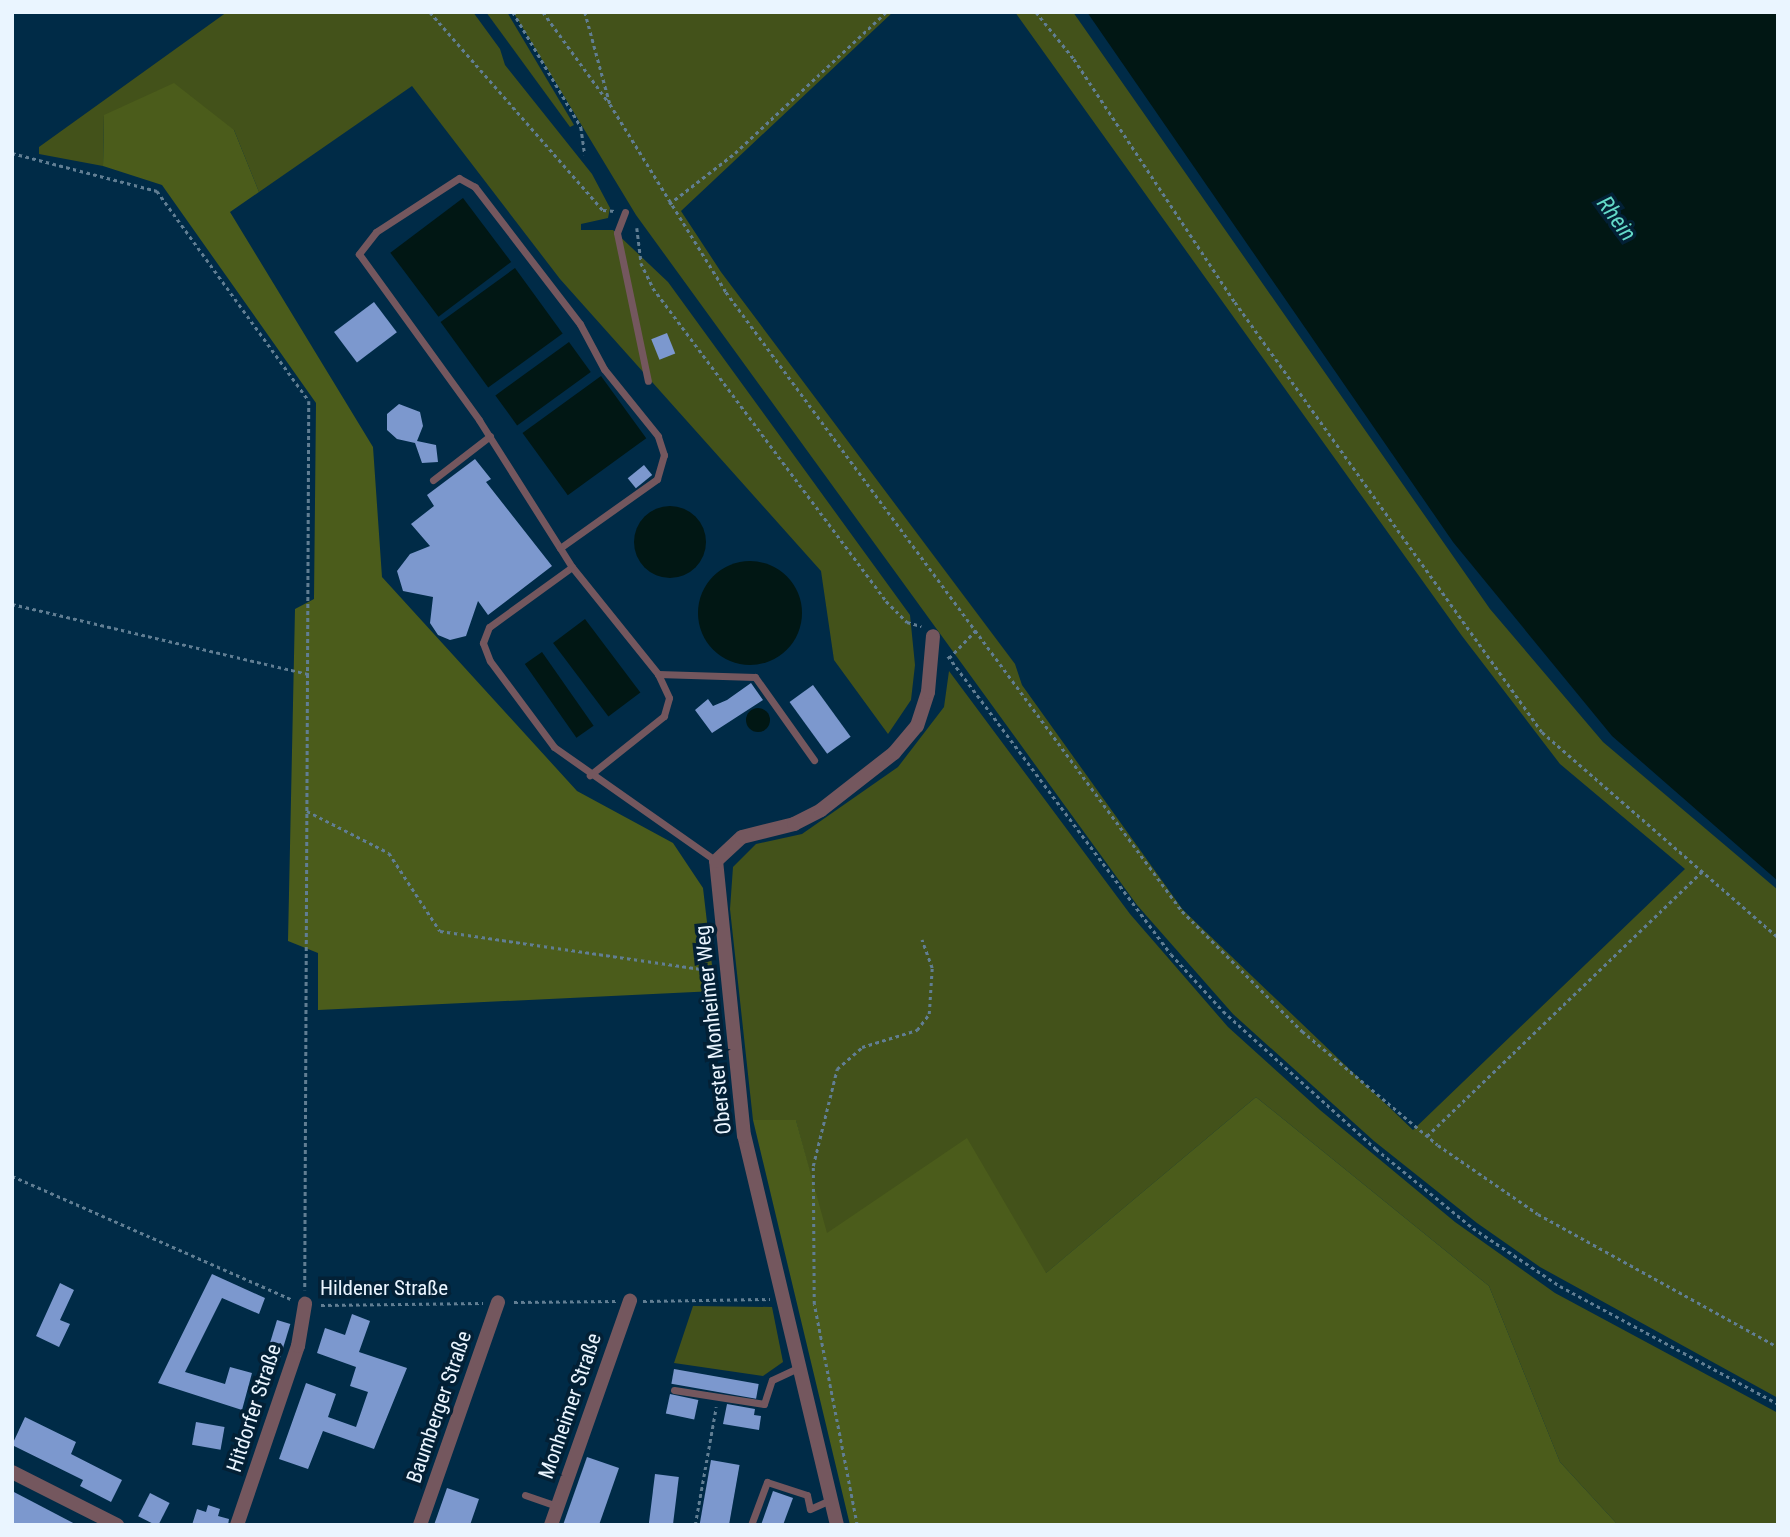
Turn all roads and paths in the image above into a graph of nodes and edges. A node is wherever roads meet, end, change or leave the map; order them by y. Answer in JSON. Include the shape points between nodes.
{"nodes":[{"id":1,"x":430,"y":12,"type":"edge"},
{"id":2,"x":513,"y":12,"type":"edge"},
{"id":3,"x":543,"y":12,"type":"edge"},
{"id":4,"x":585,"y":12,"type":"edge"},
{"id":5,"x":886,"y":12,"type":"edge"},
{"id":6,"x":1036,"y":12,"type":"edge"},
{"id":7,"x":610,"y":104,"type":"junction"},
{"id":8,"x":12,"y":153,"type":"edge"},
{"id":9,"x":586,"y":155,"type":"dead end"},
{"id":10,"x":669,"y":204,"type":"junction"},
{"id":11,"x":625,"y":212,"type":"joint"},
{"id":12,"x":637,"y":228,"type":"dead end"},
{"id":13,"x":648,"y":382,"type":"dead end"},
{"id":14,"x":490,"y":436,"type":"junction"},
{"id":15,"x":433,"y":480,"type":"dead end"},
{"id":16,"x":560,"y":548,"type":"junction"},
{"id":17,"x":572,"y":567,"type":"junction"},
{"id":18,"x":12,"y":604,"type":"edge"},
{"id":19,"x":976,"y":629,"type":"junction"},
{"id":20,"x":930,"y":632,"type":"junction"},
{"id":21,"x":949,"y":658,"type":"junction"},
{"id":22,"x":309,"y":674,"type":"junction"},
{"id":23,"x":658,"y":674,"type":"junction"},
{"id":24,"x":814,"y":760,"type":"dead end"},
{"id":25,"x":590,"y":775,"type":"junction"},
{"id":26,"x":307,"y":811,"type":"junction"},
{"id":27,"x":716,"y":861,"type":"junction"},
{"id":28,"x":1702,"y":871,"type":"junction"},
{"id":29,"x":1778,"y":937,"type":"edge"},
{"id":30,"x":922,"y":940,"type":"dead end"},
{"id":31,"x":730,"y":974,"type":"junction"},
{"id":32,"x":1427,"y":1136,"type":"junction"},
{"id":33,"x":12,"y":1176,"type":"edge"},
{"id":34,"x":783,"y":1299,"type":"junction"},
{"id":35,"x":630,"y":1301,"type":"junction"},
{"id":36,"x":498,"y":1303,"type":"junction"},
{"id":37,"x":305,"y":1304,"type":"junction"},
{"id":38,"x":1778,"y":1347,"type":"edge"},
{"id":39,"x":799,"y":1368,"type":"junction"},
{"id":40,"x":674,"y":1390,"type":"dead end"},
{"id":41,"x":718,"y":1397,"type":"junction"},
{"id":42,"x":1778,"y":1404,"type":"edge"},
{"id":43,"x":12,"y":1472,"type":"edge"},
{"id":44,"x":525,"y":1495,"type":"dead end"},
{"id":45,"x":830,"y":1500,"type":"junction"},
{"id":46,"x":557,"y":1506,"type":"junction"},
{"id":47,"x":117,"y":1525,"type":"edge"},
{"id":48,"x":237,"y":1525,"type":"edge"},
{"id":49,"x":421,"y":1525,"type":"edge"},
{"id":50,"x":551,"y":1525,"type":"edge"},
{"id":51,"x":695,"y":1525,"type":"edge"},
{"id":52,"x":751,"y":1525,"type":"edge"},
{"id":53,"x":837,"y":1525,"type":"edge"},
{"id":54,"x":857,"y":1525,"type":"edge"}],
"edges":[{"from":1,"to":11,"type":"path","via":[[603,210]]},
{"from":2,"to":9,"type":"path","via":[[582,127]]},
{"from":3,"to":7,"type":"path"},
{"from":4,"to":7,"type":"path"},
{"from":5,"to":10,"type":"path","via":[[735,153]]},
{"from":6,"to":28,"type":"path","via":[[1074,59],[1235,302],[1542,732]]},
{"from":7,"to":10,"type":"path"},
{"from":8,"to":22,"type":"path","via":[[157,191],[309,401]]},
{"from":10,"to":19,"type":"path","via":[[726,292]]},
{"from":11,"to":13,"type":"lane","via":[[617,233]]},
{"from":12,"to":20,"type":"path","via":[[641,263],[653,288],[886,601],[907,622]]},
{"from":14,"to":15,"type":"lane"},
{"from":14,"to":16,"type":"lane"},
{"from":14,"to":16,"type":"lane","via":[[359,254],[376,232],[459,178],[475,187],[579,324],[604,369],[658,436],[664,455],[657,479]]},
{"from":16,"to":17,"type":"lane"},
{"from":17,"to":23,"type":"lane"},
{"from":17,"to":25,"type":"lane","via":[[489,627],[483,643],[512,696],[545,737]]},
{"from":18,"to":22,"type":"path"},
{"from":19,"to":21,"type":"path"},
{"from":19,"to":32,"type":"path","via":[[1182,911],[1302,1031]]},
{"from":20,"to":21,"type":"path"},
{"from":20,"to":27,"type":"street","via":[[928,692],[917,726],[894,753],[821,810],[794,824],[742,837]]},
{"from":21,"to":42,"type":"path","via":[[1171,954],[1223,1011],[1376,1149],[1473,1228],[1560,1286]]},
{"from":22,"to":26,"type":"path"},
{"from":23,"to":24,"type":"lane","via":[[755,677]]},
{"from":23,"to":25,"type":"lane","via":[[669,698],[664,716]]},
{"from":25,"to":27,"type":"lane"},
{"from":26,"to":31,"type":"path","via":[[388,853],[440,931]]},
{"from":26,"to":37,"type":"path"},
{"from":27,"to":31,"type":"street","name":"Oberster Monheimer Weg"},
{"from":28,"to":29,"type":"path"},
{"from":28,"to":32,"type":"path"},
{"from":30,"to":54,"type":"path","via":[[932,968],[929,1014],[917,1030],[862,1048],[837,1069],[813,1166],[814,1304]]},
{"from":31,"to":34,"type":"street","name":"Oberster Monheimer Weg","via":[[736,1085]]},
{"from":32,"to":38,"type":"path","via":[[1538,1214]]},
{"from":33,"to":37,"type":"path","name":"Hildener Straße"},
{"from":34,"to":35,"type":"path","name":"Hildener Straße"},
{"from":34,"to":39,"type":"street","name":"Oberster Monheimer Weg"},
{"from":35,"to":36,"type":"path","name":"Hildener Straße"},
{"from":35,"to":46,"type":"street","name":"Monheimer Straße"},
{"from":36,"to":37,"type":"path","name":"Hildener Straße"},
{"from":36,"to":49,"type":"street","name":"Baumberger Straße"},
{"from":37,"to":48,"type":"street","name":"Hitdorfer Straße","via":[[298,1346]]},
{"from":39,"to":41,"type":"lane","via":[[772,1380],[764,1405]]},
{"from":39,"to":45,"type":"street","name":"Oberster Monheimer Weg"},
{"from":40,"to":41,"type":"lane"},
{"from":41,"to":51,"type":"path"},
{"from":43,"to":47,"type":"street"},
{"from":44,"to":46,"type":"lane"},
{"from":45,"to":52,"type":"lane","via":[[810,1509],[807,1495],[767,1482]]},
{"from":45,"to":53,"type":"street","name":"Oberster Monheimer Weg"},
{"from":46,"to":50,"type":"street","name":"Monheimer Straße"}]}
